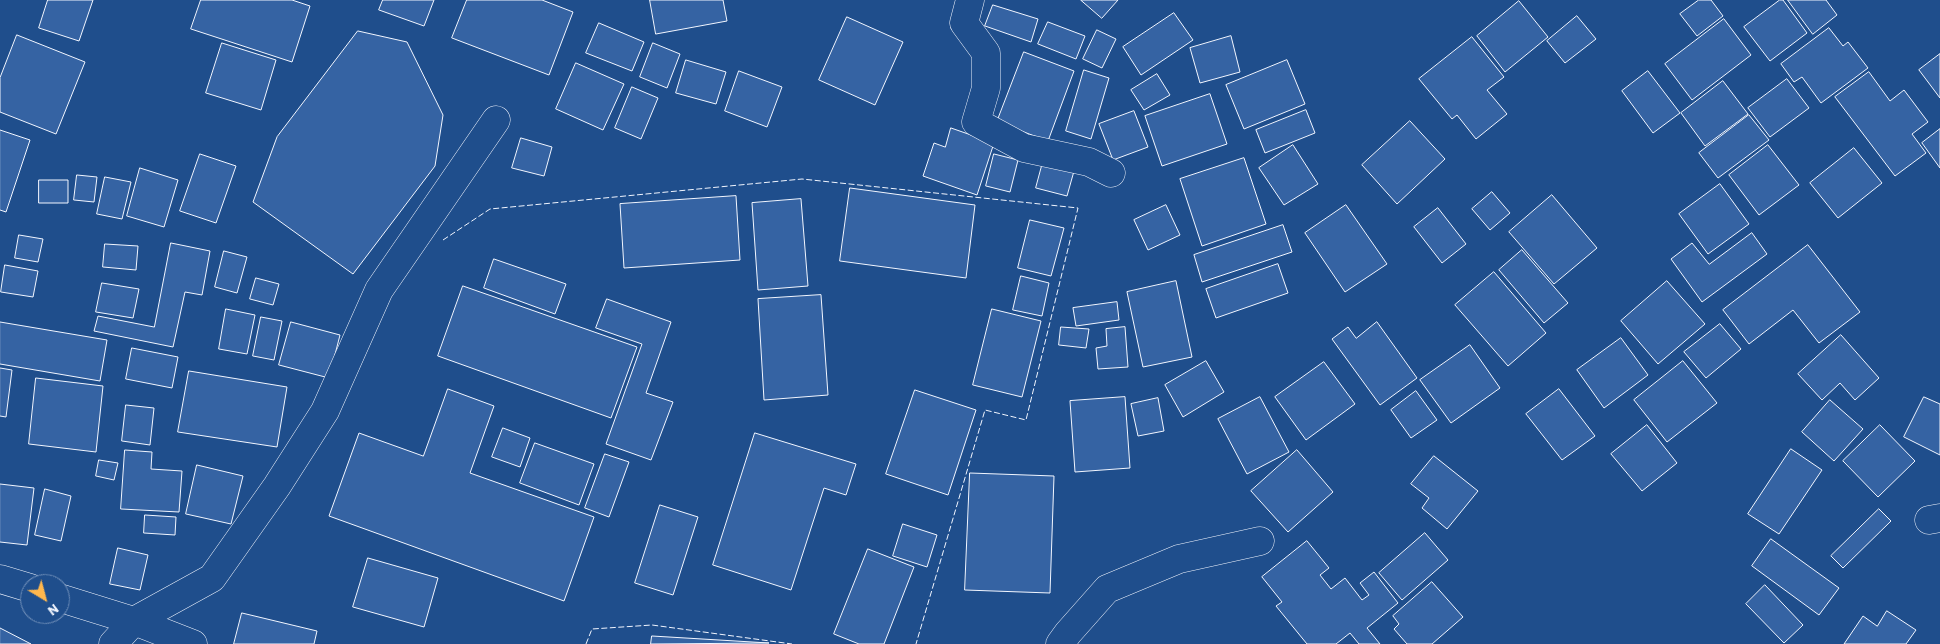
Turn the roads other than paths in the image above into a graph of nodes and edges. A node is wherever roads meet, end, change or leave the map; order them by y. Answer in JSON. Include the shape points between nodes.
{"nodes":[{"id":1,"x":970,"y":0,"type":"edge"},
{"id":2,"x":496,"y":120,"type":"dead end"},
{"id":3,"x":1111,"y":173,"type":"dead end"},
{"id":4,"x":1260,"y":541,"type":"dead end"},
{"id":5,"x":0,"y":579,"type":"edge"},
{"id":6,"x":20,"y":585,"type":"edge"},
{"id":7,"x":70,"y":601,"type":"edge"},
{"id":8,"x":134,"y":620,"type":"junction"},
{"id":9,"x":113,"y":644,"type":"edge"},
{"id":10,"x":193,"y":644,"type":"edge"},
{"id":11,"x":1060,"y":644,"type":"edge"}],
"edges":[{"from":1,"to":3,"type":"street","via":[[964,23],[986,53],[986,88],[976,122],[1024,148],[1089,162]]},
{"from":2,"to":8,"type":"street","via":[[378,290],[325,412],[212,578]]},
{"from":4,"to":11,"type":"street","via":[[1178,559],[1107,589]]},
{"from":5,"to":6,"type":"street"},
{"from":7,"to":8,"type":"street"},
{"from":8,"to":9,"type":"street"},
{"from":8,"to":10,"type":"street"}]}
